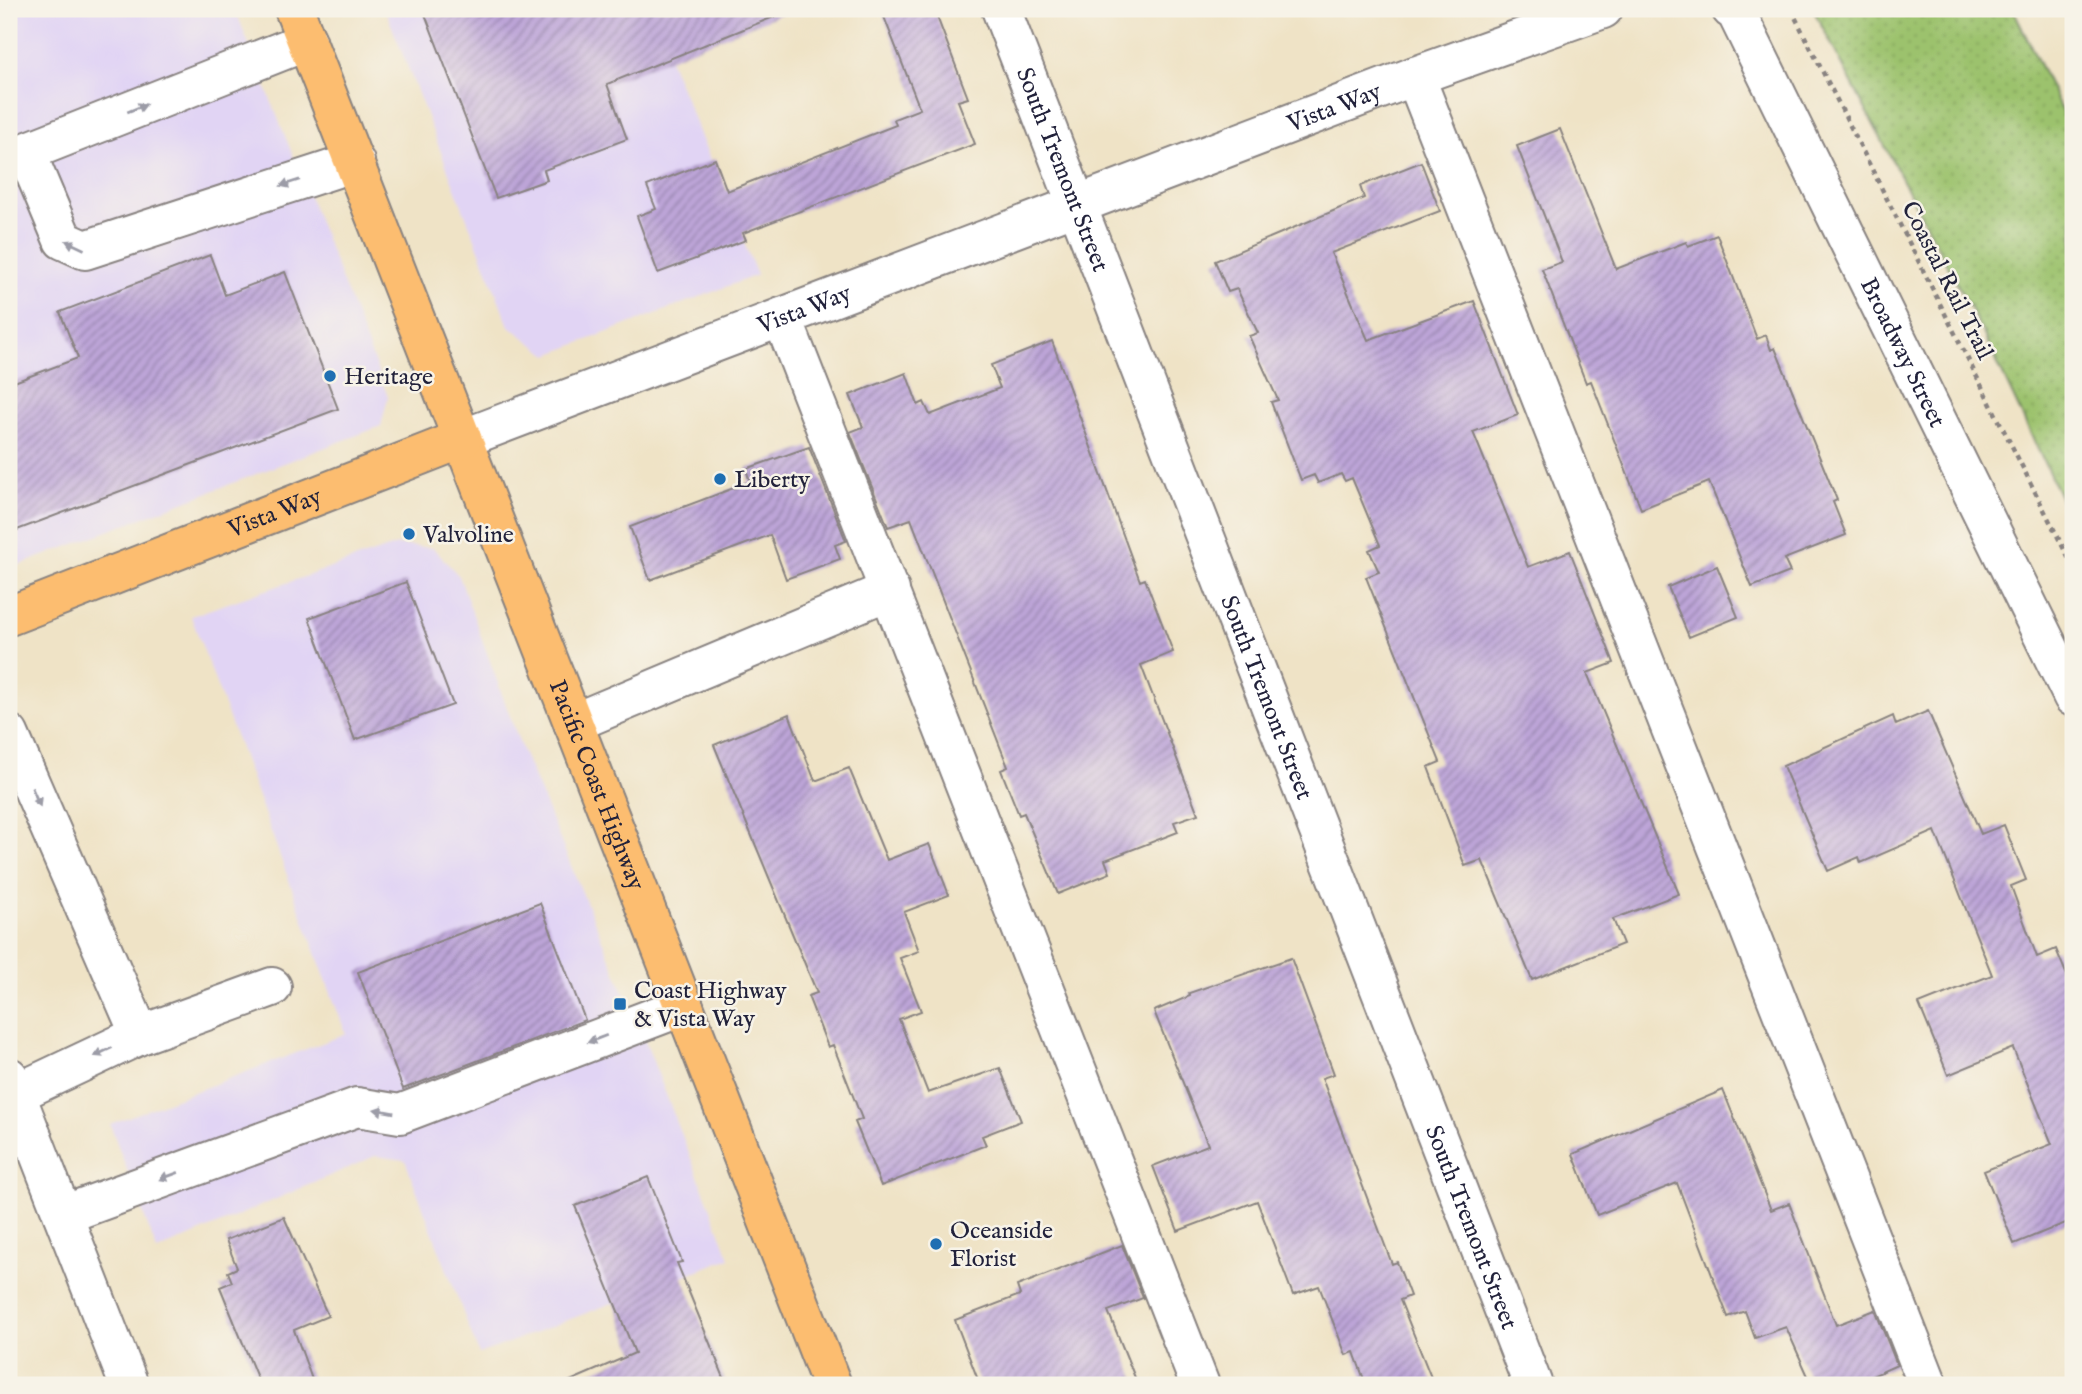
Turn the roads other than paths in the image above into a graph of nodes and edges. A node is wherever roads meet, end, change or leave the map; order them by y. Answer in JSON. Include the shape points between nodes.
{"nodes":[{"id":1,"x":1001,"y":9,"type":"edge"},
{"id":2,"x":1603,"y":9,"type":"edge"},
{"id":3,"x":1731,"y":9,"type":"edge"},
{"id":4,"x":301,"y":25,"type":"edge"},
{"id":5,"x":1415,"y":76,"type":"junction"},
{"id":6,"x":17,"y":157,"type":"edge"},
{"id":7,"x":359,"y":174,"type":"junction"},
{"id":8,"x":1078,"y":204,"type":"junction"},
{"id":9,"x":782,"y":317,"type":"junction"},
{"id":10,"x":462,"y":439,"type":"junction"},
{"id":11,"x":890,"y":590,"type":"junction"},
{"id":12,"x":9,"y":615,"type":"edge"},
{"id":13,"x":2073,"y":696,"type":"edge"},
{"id":14,"x":573,"y":723,"type":"junction"},
{"id":15,"x":9,"y":734,"type":"edge"},
{"id":16,"x":272,"y":987,"type":"dead end"},
{"id":17,"x":684,"y":1006,"type":"junction"},
{"id":18,"x":140,"y":1035,"type":"junction"},
{"id":19,"x":12,"y":1086,"type":"edge"},
{"id":20,"x":63,"y":1215,"type":"junction"},
{"id":21,"x":129,"y":1385,"type":"edge"},
{"id":22,"x":832,"y":1385,"type":"edge"},
{"id":23,"x":1200,"y":1385,"type":"edge"},
{"id":24,"x":1534,"y":1385,"type":"edge"},
{"id":25,"x":1928,"y":1385,"type":"edge"}],
"edges":[{"from":1,"to":8,"type":"street","name":"South Tremont Street"},
{"from":2,"to":5,"type":"street","name":"Vista Way"},
{"from":3,"to":13,"type":"street","name":"Broadway Street"},
{"from":6,"to":4,"type":"street","one_way":true},
{"from":4,"to":7,"type":"main road","name":"Pacific Coast Highway"},
{"from":5,"to":8,"type":"street","name":"Vista Way"},
{"from":5,"to":25,"type":"street"},
{"from":7,"to":6,"type":"street","one_way":true,"via":[[85,250],[63,240]]},
{"from":7,"to":10,"type":"main road","name":"Pacific Coast Highway"},
{"from":8,"to":9,"type":"street","name":"Vista Way"},
{"from":8,"to":24,"type":"street","name":"South Tremont Street"},
{"from":9,"to":10,"type":"street","name":"Vista Way"},
{"from":9,"to":11,"type":"street"},
{"from":10,"to":12,"type":"main road","name":"Vista Way"},
{"from":10,"to":14,"type":"main road","name":"Pacific Coast Highway"},
{"from":11,"to":14,"type":"street"},
{"from":11,"to":23,"type":"street"},
{"from":14,"to":17,"type":"main road","name":"Pacific Coast Highway"},
{"from":15,"to":18,"type":"street","one_way":true},
{"from":16,"to":18,"type":"street"},
{"from":17,"to":20,"type":"street","one_way":true,"via":[[400,1114],[357,1107]]},
{"from":17,"to":22,"type":"main road","name":"Pacific Coast Highway"},
{"from":18,"to":19,"type":"street","one_way":true},
{"from":19,"to":20,"type":"street"},
{"from":20,"to":21,"type":"street"}]}
